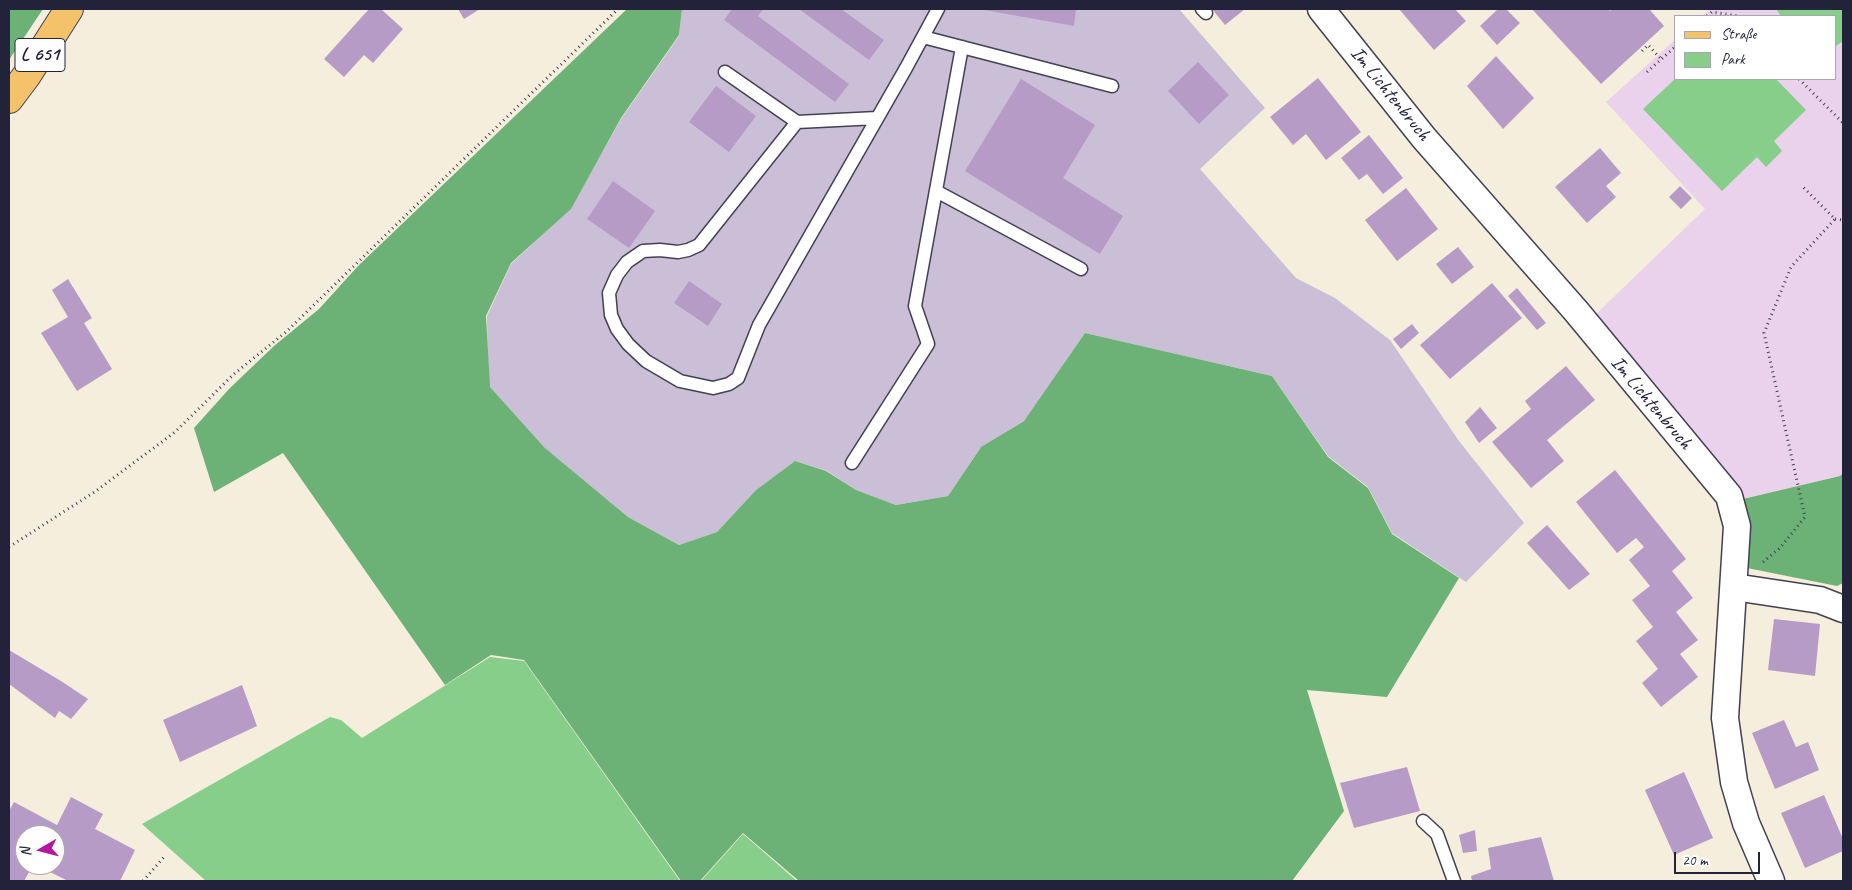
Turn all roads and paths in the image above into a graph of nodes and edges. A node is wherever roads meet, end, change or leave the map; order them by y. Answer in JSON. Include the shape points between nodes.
{"nodes":[{"id":1,"x":69,"y":9,"type":"edge"},
{"id":2,"x":618,"y":9,"type":"edge"},
{"id":3,"x":938,"y":9,"type":"edge"},
{"id":4,"x":1320,"y":9,"type":"edge"},
{"id":5,"x":1709,"y":15,"type":"edge"},
{"id":6,"x":1732,"y":15,"type":"edge"},
{"id":7,"x":923,"y":37,"type":"junction"},
{"id":8,"x":962,"y":47,"type":"junction"},
{"id":9,"x":1674,"y":48,"type":"edge"},
{"id":10,"x":1642,"y":51,"type":"dead end"},
{"id":11,"x":1661,"y":59,"type":"junction"},
{"id":12,"x":725,"y":72,"type":"dead end"},
{"id":13,"x":1647,"y":72,"type":"dead end"},
{"id":14,"x":1800,"y":80,"type":"edge"},
{"id":15,"x":1112,"y":86,"type":"dead end"},
{"id":16,"x":9,"y":99,"type":"edge"},
{"id":17,"x":877,"y":118,"type":"junction"},
{"id":18,"x":796,"y":122,"type":"junction"},
{"id":19,"x":1843,"y":124,"type":"edge"},
{"id":20,"x":1803,"y":187,"type":"dead end"},
{"id":21,"x":936,"y":191,"type":"junction"},
{"id":22,"x":1834,"y":220,"type":"junction"},
{"id":23,"x":1843,"y":220,"type":"edge"},
{"id":24,"x":1081,"y":269,"type":"dead end"},
{"id":25,"x":852,"y":463,"type":"dead end"},
{"id":26,"x":9,"y":547,"type":"edge"},
{"id":27,"x":1780,"y":548,"type":"dead end"},
{"id":28,"x":1734,"y":587,"type":"junction"},
{"id":29,"x":1843,"y":609,"type":"edge"},
{"id":30,"x":1423,"y":820,"type":"dead end"},
{"id":31,"x":164,"y":857,"type":"dead end"},
{"id":32,"x":143,"y":881,"type":"edge"},
{"id":33,"x":1454,"y":881,"type":"edge"},
{"id":34,"x":1771,"y":881,"type":"edge"}],
"edges":[{"from":1,"to":16,"type":"main road","number":"L 651"},
{"from":2,"to":26,"type":"path","via":[[286,332],[234,374],[175,432],[96,491]]},
{"from":3,"to":7,"type":"lane"},
{"from":4,"to":28,"type":"street","name":"Im Lichtenbruch","via":[[1424,138],[1576,311],[1729,496],[1737,526]]},
{"from":5,"to":6,"type":"path","via":[[1712,12]]},
{"from":7,"to":8,"type":"lane"},
{"from":7,"to":17,"type":"lane"},
{"from":8,"to":15,"type":"lane"},
{"from":8,"to":21,"type":"lane"},
{"from":9,"to":11,"type":"path"},
{"from":10,"to":11,"type":"path","via":[[1648,45]]},
{"from":11,"to":13,"type":"path"},
{"from":12,"to":18,"type":"lane"},
{"from":14,"to":19,"type":"path"},
{"from":17,"to":18,"type":"lane"},
{"from":17,"to":18,"type":"lane","via":[[759,325],[738,378],[713,388],[680,381],[646,361],[628,344],[611,315],[609,293],[627,262],[643,251],[678,252],[699,244]]},
{"from":20,"to":22,"type":"path"},
{"from":21,"to":24,"type":"lane"},
{"from":21,"to":25,"type":"lane","via":[[915,306],[928,344]]},
{"from":22,"to":23,"type":"path"},
{"from":22,"to":27,"type":"path","via":[[1792,267],[1764,333],[1805,517]]},
{"from":28,"to":29,"type":"street","via":[[1820,600]]},
{"from":28,"to":34,"type":"street","name":"Im Lichtenbruch","via":[[1724,718],[1734,782],[1746,824]]},
{"from":30,"to":33,"type":"lane","via":[[1437,834]]},
{"from":31,"to":32,"type":"path"}]}
